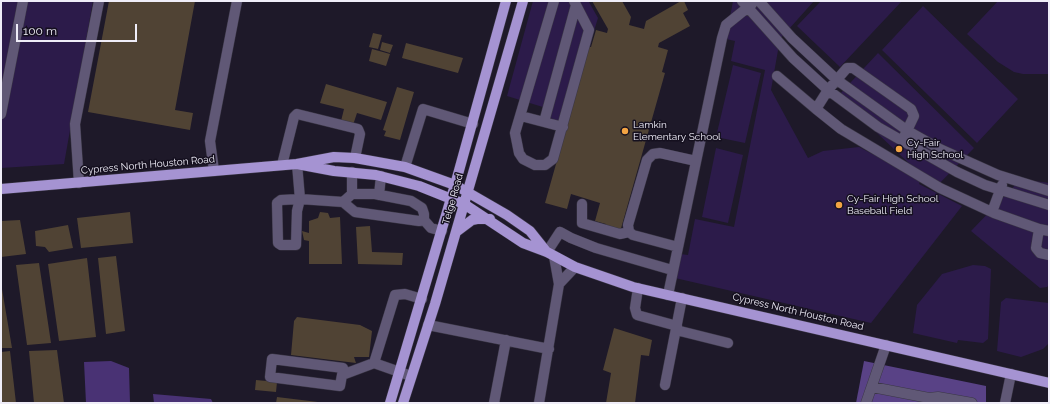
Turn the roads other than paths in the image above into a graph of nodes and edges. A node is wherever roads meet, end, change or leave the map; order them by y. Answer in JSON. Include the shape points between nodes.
{"nodes":[{"id":1,"x":23,"y":1,"type":"edge"},
{"id":2,"x":99,"y":1,"type":"edge"},
{"id":3,"x":237,"y":1,"type":"edge"},
{"id":4,"x":506,"y":1,"type":"edge"},
{"id":5,"x":523,"y":1,"type":"edge"},
{"id":6,"x":554,"y":1,"type":"edge"},
{"id":7,"x":758,"y":1,"type":"edge"},
{"id":8,"x":575,"y":3,"type":"edge"},
{"id":9,"x":744,"y":4,"type":"edge"},
{"id":10,"x":5,"y":72,"type":"edge"},
{"id":11,"x":777,"y":76,"type":"dead end"},
{"id":12,"x":837,"y":80,"type":"junction"},
{"id":13,"x":828,"y":90,"type":"junction"},
{"id":14,"x":816,"y":109,"type":"junction"},
{"id":15,"x":1,"y":114,"type":"edge"},
{"id":16,"x":521,"y":116,"type":"junction"},
{"id":17,"x":544,"y":122,"type":"junction"},
{"id":18,"x":473,"y":124,"type":"junction"},
{"id":19,"x":563,"y":127,"type":"junction"},
{"id":20,"x":908,"y":131,"type":"junction"},
{"id":21,"x":902,"y":141,"type":"junction"},
{"id":22,"x":354,"y":158,"type":"junction"},
{"id":23,"x":696,"y":161,"type":"junction"},
{"id":24,"x":297,"y":164,"type":"junction"},
{"id":25,"x":282,"y":165,"type":"junction"},
{"id":26,"x":405,"y":167,"type":"junction"},
{"id":27,"x":214,"y":171,"type":"junction"},
{"id":28,"x":352,"y":172,"type":"junction"},
{"id":29,"x":381,"y":176,"type":"junction"},
{"id":30,"x":1004,"y":177,"type":"junction"},
{"id":31,"x":79,"y":183,"type":"junction"},
{"id":32,"x":455,"y":185,"type":"junction"},
{"id":33,"x":1,"y":189,"type":"edge"},
{"id":34,"x":1000,"y":190,"type":"junction"},
{"id":35,"x":468,"y":191,"type":"junction"},
{"id":36,"x":1049,"y":191,"type":"edge"},
{"id":37,"x":352,"y":194,"type":"junction"},
{"id":38,"x":379,"y":195,"type":"junction"},
{"id":39,"x":451,"y":198,"type":"junction"},
{"id":40,"x":300,"y":199,"type":"junction"},
{"id":41,"x":343,"y":202,"type":"junction"},
{"id":42,"x":464,"y":204,"type":"junction"},
{"id":43,"x":582,"y":204,"type":"dead end"},
{"id":44,"x":1049,"y":205,"type":"edge"},
{"id":45,"x":992,"y":212,"type":"junction"},
{"id":46,"x":490,"y":219,"type":"junction"},
{"id":47,"x":424,"y":220,"type":"junction"},
{"id":48,"x":1044,"y":230,"type":"edge"},
{"id":49,"x":442,"y":231,"type":"junction"},
{"id":50,"x":456,"y":232,"type":"junction"},
{"id":51,"x":629,"y":232,"type":"junction"},
{"id":52,"x":678,"y":247,"type":"junction"},
{"id":53,"x":551,"y":254,"type":"junction"},
{"id":54,"x":1049,"y":255,"type":"edge"},
{"id":55,"x":575,"y":267,"type":"junction"},
{"id":56,"x":672,"y":270,"type":"junction"},
{"id":57,"x":559,"y":284,"type":"junction"},
{"id":58,"x":638,"y":288,"type":"junction"},
{"id":59,"x":668,"y":295,"type":"junction"},
{"id":60,"x":682,"y":298,"type":"junction"},
{"id":61,"x":422,"y":299,"type":"junction"},
{"id":62,"x":428,"y":325,"type":"junction"},
{"id":63,"x":676,"y":328,"type":"junction"},
{"id":64,"x":506,"y":340,"type":"junction"},
{"id":65,"x":728,"y":343,"type":"dead end"},
{"id":66,"x":886,"y":345,"type":"junction"},
{"id":67,"x":549,"y":349,"type":"junction"},
{"id":68,"x":374,"y":363,"type":"junction"},
{"id":69,"x":398,"y":371,"type":"junction"},
{"id":70,"x":1011,"y":374,"type":"junction"},
{"id":71,"x":342,"y":375,"type":"junction"},
{"id":72,"x":411,"y":376,"type":"junction"},
{"id":73,"x":1049,"y":383,"type":"edge"},
{"id":74,"x":666,"y":385,"type":"dead end"},
{"id":75,"x":872,"y":387,"type":"junction"},
{"id":76,"x":937,"y":400,"type":"edge"},
{"id":77,"x":390,"y":403,"type":"edge"},
{"id":78,"x":404,"y":403,"type":"edge"},
{"id":79,"x":494,"y":403,"type":"edge"},
{"id":80,"x":539,"y":403,"type":"edge"},
{"id":81,"x":866,"y":403,"type":"edge"},
{"id":82,"x":972,"y":403,"type":"edge"},
{"id":83,"x":1005,"y":403,"type":"edge"}],
"edges":[{"from":1,"to":10,"type":"lane"},
{"from":2,"to":31,"type":"lane","via":[[75,124]]},
{"from":3,"to":27,"type":"lane","via":[[210,141]]},
{"from":4,"to":18,"type":"main road","name":"Telge Road"},
{"from":5,"to":35,"type":"main road","name":"Telge Road"},
{"from":6,"to":16,"type":"lane"},
{"from":7,"to":9,"type":"lane"},
{"from":7,"to":12,"type":"lane","via":[[792,38]]},
{"from":8,"to":17,"type":"lane"},
{"from":8,"to":19,"type":"lane","via":[[589,30]]},
{"from":9,"to":13,"type":"lane","via":[[793,58]]},
{"from":9,"to":23,"type":"lane","via":[[726,25],[722,38]]},
{"from":10,"to":15,"type":"lane"},
{"from":11,"to":14,"type":"lane"},
{"from":12,"to":13,"type":"lane"},
{"from":12,"to":20,"type":"lane"},
{"from":12,"to":20,"type":"lane","via":[[847,68],[853,68],[911,109],[914,116]]},
{"from":13,"to":14,"type":"lane"},
{"from":13,"to":21,"type":"lane","via":[[878,127]]},
{"from":14,"to":45,"type":"lane","via":[[841,129],[940,188]]},
{"from":16,"to":17,"type":"lane"},
{"from":16,"to":19,"type":"lane","via":[[515,133],[519,153],[523,159],[535,165],[545,165],[553,160]]},
{"from":17,"to":19,"type":"lane"},
{"from":18,"to":26,"type":"lane","via":[[422,109]]},
{"from":18,"to":32,"type":"main road","name":"Telge Road"},
{"from":20,"to":21,"type":"lane"},
{"from":20,"to":30,"type":"lane","via":[[940,149]]},
{"from":21,"to":34,"type":"lane","via":[[956,172]]},
{"from":22,"to":24,"type":"main road","name":"Cypress North Houston Road","via":[[334,157]]},
{"from":22,"to":25,"type":"lane","via":[[360,134],[358,129],[297,114],[294,117]]},
{"from":22,"to":26,"type":"main road","name":"Cypress North Houston Road"},
{"from":23,"to":51,"type":"lane","via":[[660,153],[653,154],[647,160],[628,225]]},
{"from":23,"to":52,"type":"lane"},
{"from":24,"to":25,"type":"main road","name":"Cypress North Houston Road"},
{"from":24,"to":28,"type":"main road","name":"Cypress North Houston Road"},
{"from":24,"to":40,"type":"lane"},
{"from":25,"to":27,"type":"main road","name":"Cypress North Houston Road"},
{"from":26,"to":32,"type":"main road","name":"Cypress North Houston Road"},
{"from":27,"to":31,"type":"main road","name":"Cypress North Houston Road"},
{"from":28,"to":29,"type":"main road","name":"Cypress North Houston Road"},
{"from":28,"to":37,"type":"lane"},
{"from":29,"to":38,"type":"lane"},
{"from":29,"to":39,"type":"main road","name":"Cypress North Houston Road"},
{"from":30,"to":34,"type":"lane"},
{"from":30,"to":36,"type":"lane"},
{"from":31,"to":33,"type":"main road","name":"Cypress North Houston Road"},
{"from":32,"to":35,"type":"main road","name":"Cypress North Houston Road"},
{"from":32,"to":39,"type":"main road","name":"Telge Road"},
{"from":34,"to":44,"type":"lane"},
{"from":34,"to":45,"type":"lane"},
{"from":35,"to":42,"type":"main road","name":"Telge Road"},
{"from":35,"to":53,"type":"main road","name":"Cypress North Houston Road","via":[[495,206],[530,231]]},
{"from":37,"to":38,"type":"lane"},
{"from":37,"to":41,"type":"lane"},
{"from":38,"to":47,"type":"lane","via":[[412,201],[422,208]]},
{"from":39,"to":42,"type":"main road","name":"Cypress North Houston Road"},
{"from":39,"to":49,"type":"main road","name":"Telge Road"},
{"from":40,"to":40,"type":"lane","via":[[277,202],[278,243],[281,245],[296,245]]},
{"from":40,"to":41,"type":"lane"},
{"from":41,"to":47,"type":"lane","via":[[356,212],[419,222]]},
{"from":42,"to":46,"type":"main road","name":"Cypress North Houston Road"},
{"from":42,"to":50,"type":"main road","name":"Telge Road"},
{"from":43,"to":51,"type":"lane","via":[[582,223],[620,234]]},
{"from":45,"to":48,"type":"lane"},
{"from":46,"to":50,"type":"main road","via":[[472,220]]},
{"from":46,"to":53,"type":"main road","name":"Cypress North Houston Road","via":[[523,243]]},
{"from":47,"to":49,"type":"lane","via":[[431,228]]},
{"from":48,"to":54,"type":"lane","via":[[1036,248],[1040,253]]},
{"from":49,"to":61,"type":"main road","name":"Telge Road"},
{"from":50,"to":62,"type":"main road","name":"Telge Road"},
{"from":51,"to":52,"type":"lane"},
{"from":52,"to":56,"type":"lane"},
{"from":53,"to":55,"type":"main road","name":"Cypress North Houston Road"},
{"from":53,"to":56,"type":"lane","via":[[560,232],[596,248]]},
{"from":53,"to":57,"type":"lane"},
{"from":55,"to":57,"type":"lane"},
{"from":55,"to":58,"type":"main road","name":"Cypress North Houston Road"},
{"from":56,"to":59,"type":"lane"},
{"from":57,"to":67,"type":"lane"},
{"from":58,"to":59,"type":"main road","name":"Cypress North Houston Road"},
{"from":58,"to":63,"type":"lane","via":[[635,308],[637,315]]},
{"from":59,"to":60,"type":"main road","name":"Cypress North Houston Road"},
{"from":60,"to":63,"type":"lane"},
{"from":60,"to":66,"type":"main road","name":"Cypress North Houston Road"},
{"from":61,"to":68,"type":"lane","via":[[405,294],[395,295]]},
{"from":61,"to":69,"type":"main road","name":"Telge Road"},
{"from":62,"to":64,"type":"lane"},
{"from":62,"to":72,"type":"main road","name":"Telge Road"},
{"from":63,"to":65,"type":"lane"},
{"from":63,"to":74,"type":"lane"},
{"from":64,"to":67,"type":"lane"},
{"from":64,"to":79,"type":"lane"},
{"from":66,"to":70,"type":"main road","name":"Cypress North Houston Road"},
{"from":66,"to":75,"type":"lane"},
{"from":67,"to":80,"type":"lane"},
{"from":68,"to":69,"type":"lane"},
{"from":68,"to":71,"type":"lane"},
{"from":69,"to":72,"type":"lane"},
{"from":69,"to":77,"type":"main road","name":"Telge Road"},
{"from":70,"to":73,"type":"main road","name":"Cypress North Houston Road"},
{"from":70,"to":83,"type":"lane"},
{"from":71,"to":71,"type":"lane","via":[[340,386],[270,377],[272,359],[343,368]]},
{"from":72,"to":78,"type":"main road","name":"Telge Road"},
{"from":75,"to":76,"type":"lane"},
{"from":75,"to":81,"type":"lane"},
{"from":76,"to":82,"type":"lane"}]}
